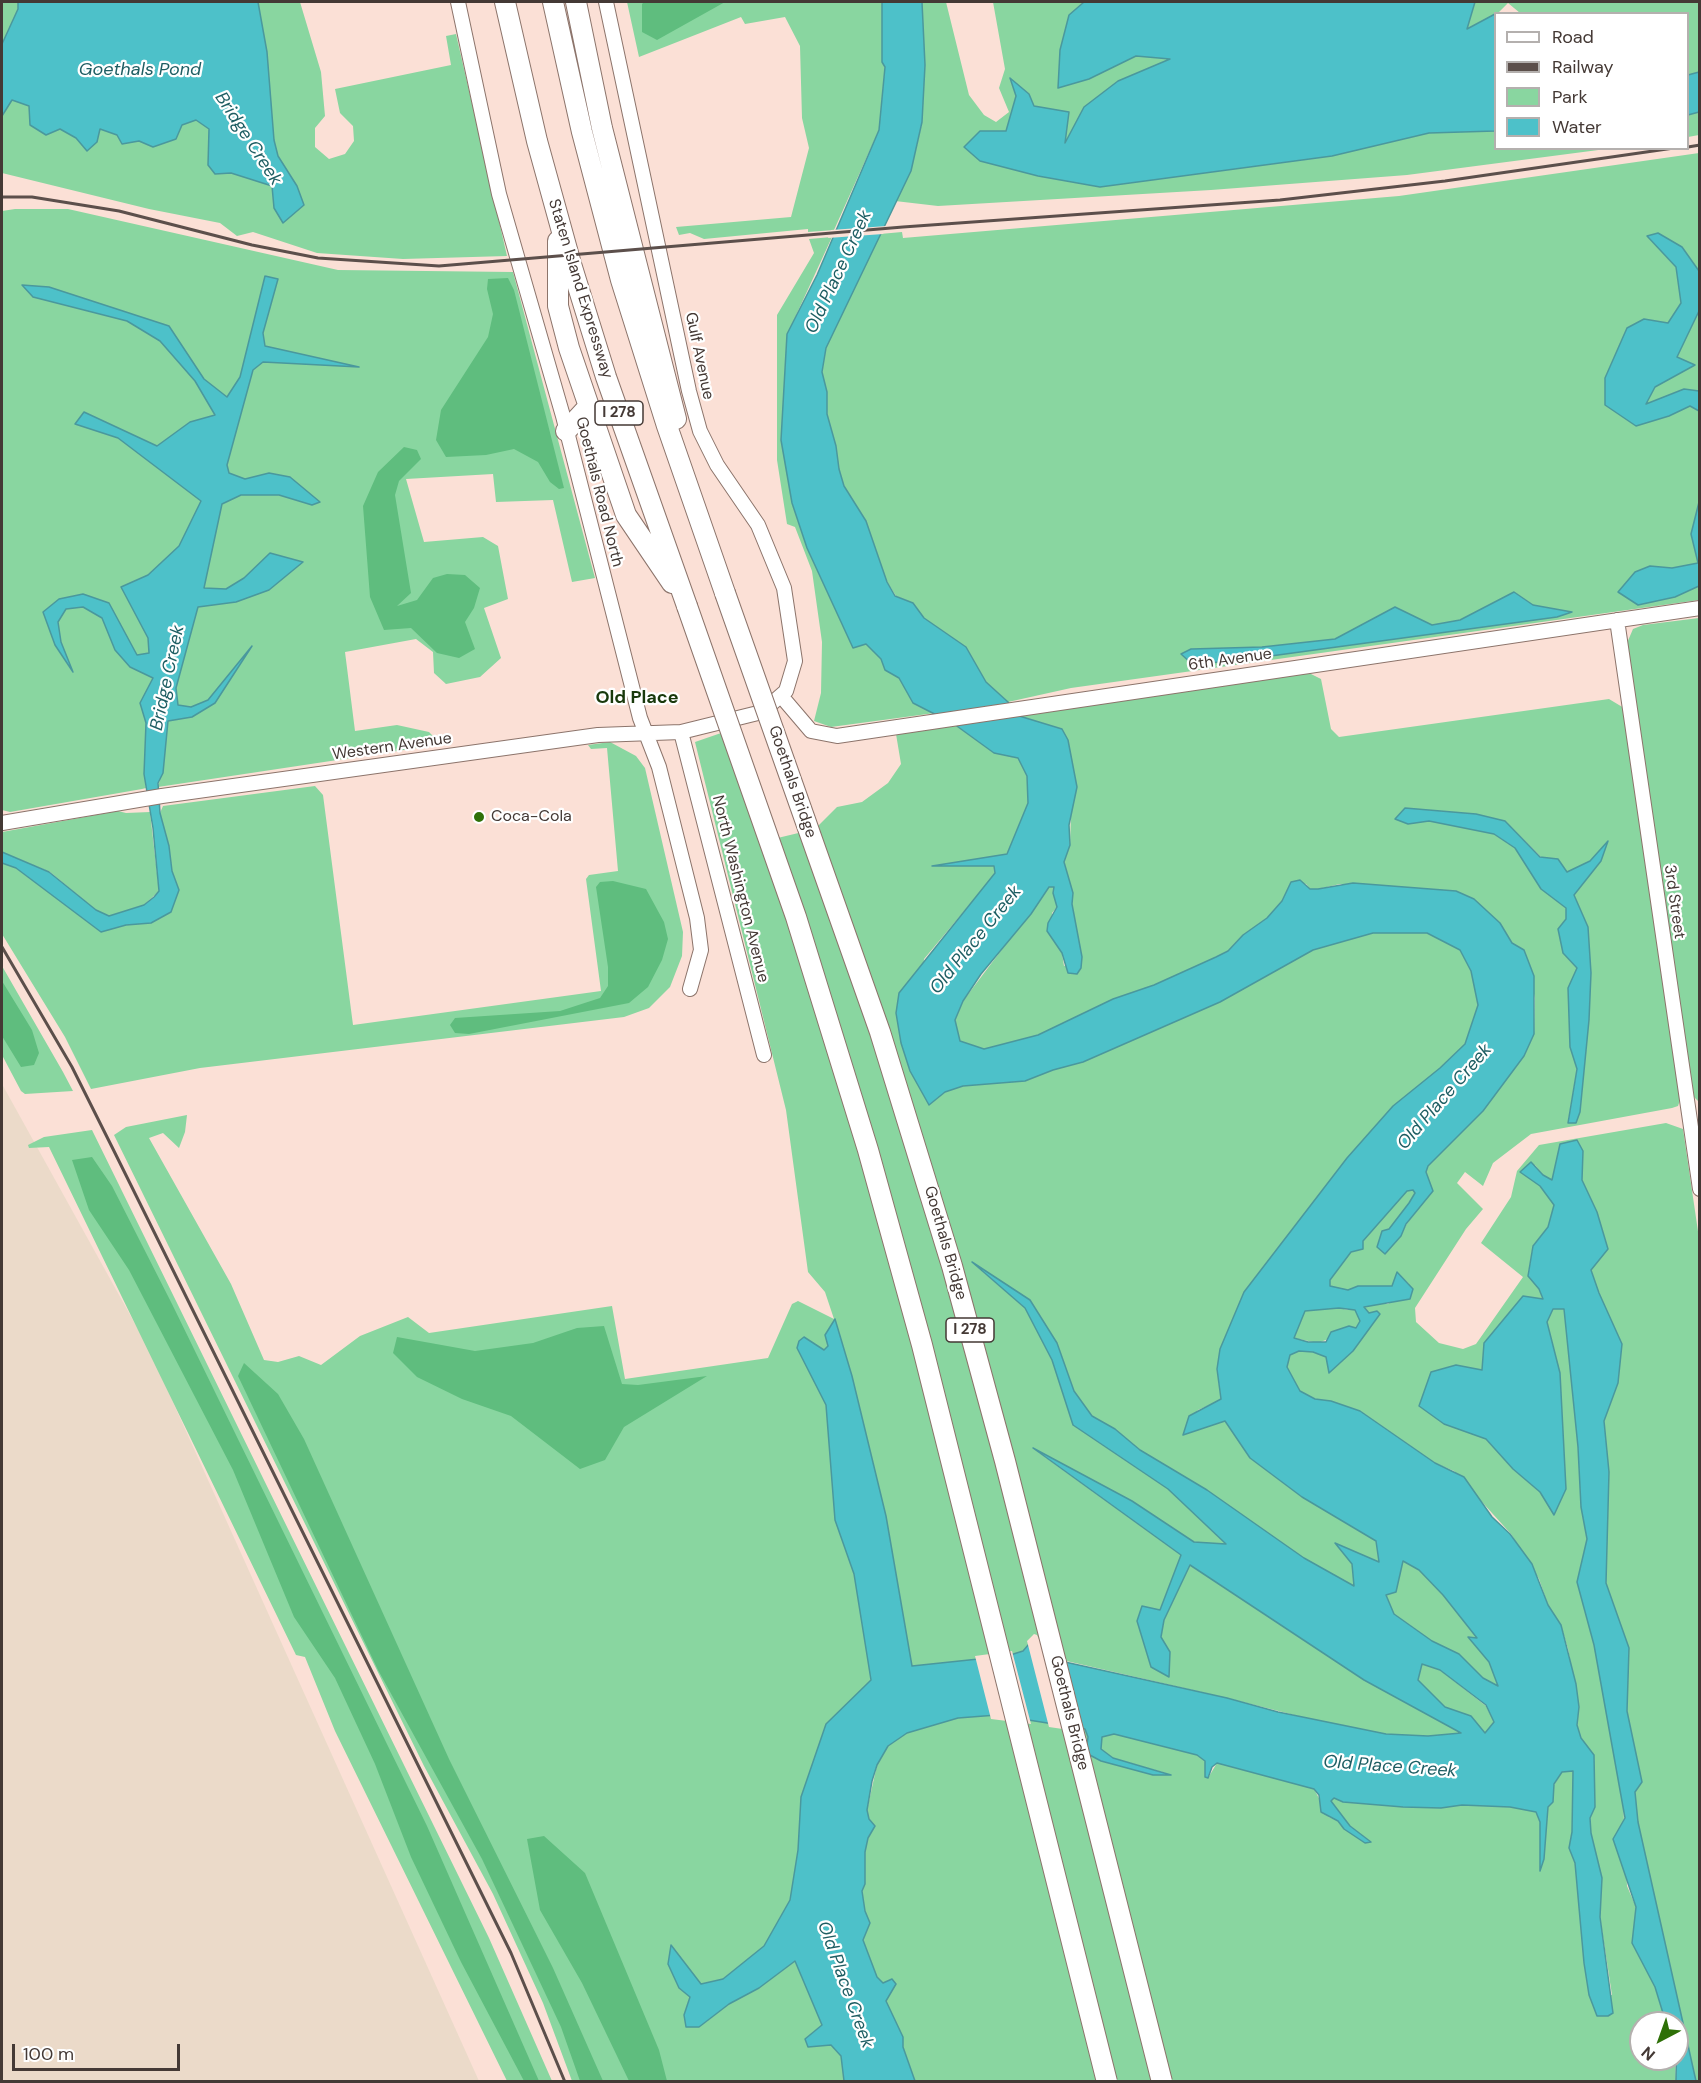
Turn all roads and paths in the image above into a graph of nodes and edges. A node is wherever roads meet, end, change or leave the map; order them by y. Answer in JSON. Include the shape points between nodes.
{"nodes":[{"id":1,"x":458,"y":2,"type":"edge"},
{"id":2,"x":505,"y":2,"type":"edge"},
{"id":3,"x":553,"y":2,"type":"edge"},
{"id":4,"x":606,"y":2,"type":"edge"},
{"id":5,"x":579,"y":5,"type":"edge"},
{"id":6,"x":558,"y":218,"type":"junction"},
{"id":7,"x":589,"y":406,"type":"junction"},
{"id":8,"x":566,"y":431,"type":"junction"},
{"id":9,"x":673,"y":443,"type":"junction"},
{"id":10,"x":687,"y":606,"type":"junction"},
{"id":11,"x":1700,"y":608,"type":"edge"},
{"id":12,"x":1617,"y":620,"type":"junction"},
{"id":13,"x":782,"y":697,"type":"junction"},
{"id":14,"x":681,"y":732,"type":"junction"},
{"id":15,"x":647,"y":735,"type":"junction"},
{"id":16,"x":2,"y":822,"type":"edge"},
{"id":17,"x":690,"y":989,"type":"dead end"},
{"id":18,"x":764,"y":1055,"type":"dead end"},
{"id":19,"x":1694,"y":1113,"type":"edge"},
{"id":20,"x":1700,"y":1189,"type":"edge"},
{"id":21,"x":1107,"y":2082,"type":"edge"},
{"id":22,"x":1162,"y":2082,"type":"edge"}],
"edges":[{"from":1,"to":8,"type":"street","name":"Goethals Road North","via":[[499,194]]},
{"from":2,"to":6,"type":"highway","name":"Staten Island Expressway","number":"I 278"},
{"from":3,"to":9,"type":"highway","number":"I 278","via":[[601,208]]},
{"from":4,"to":13,"type":"street","name":"Gulf Avenue","via":[[700,431],[717,465],[764,537],[786,595],[795,661],[790,684]]},
{"from":5,"to":9,"type":"highway","via":[[602,128],[677,418]]},
{"from":6,"to":7,"type":"highway","via":[[561,319]]},
{"from":6,"to":10,"type":"highway","name":"Staten Island Expressway","number":"I 278","via":[[606,377]]},
{"from":7,"to":8,"type":"highway"},
{"from":7,"to":10,"type":"highway","via":[[626,515]]},
{"from":8,"to":15,"type":"street","name":"Goethals Road North"},
{"from":9,"to":22,"type":"highway","name":"Goethals Bridge","number":"I 278","bridge":true,"via":[[880,1032],[946,1246],[1005,1461]]},
{"from":10,"to":21,"type":"highway","number":"I 278","bridge":true,"via":[[796,917],[868,1150],[919,1336]]},
{"from":11,"to":12,"type":"street","name":"6th Avenue"},
{"from":12,"to":13,"type":"street","name":"6th Avenue","via":[[837,736],[811,731]]},
{"from":12,"to":19,"type":"street","name":"3rd Street"},
{"from":13,"to":14,"type":"street","name":"Western Avenue","via":[[762,711]]},
{"from":14,"to":15,"type":"street","name":"Western Avenue"},
{"from":14,"to":18,"type":"street","name":"North Washington Avenue"},
{"from":15,"to":16,"type":"street","name":"Western Avenue","via":[[598,735]]},
{"from":15,"to":17,"type":"street","name":"Goethals Road North","via":[[659,767],[701,939],[698,969]]},
{"from":19,"to":20,"type":"street","name":"3rd Street"}]}
